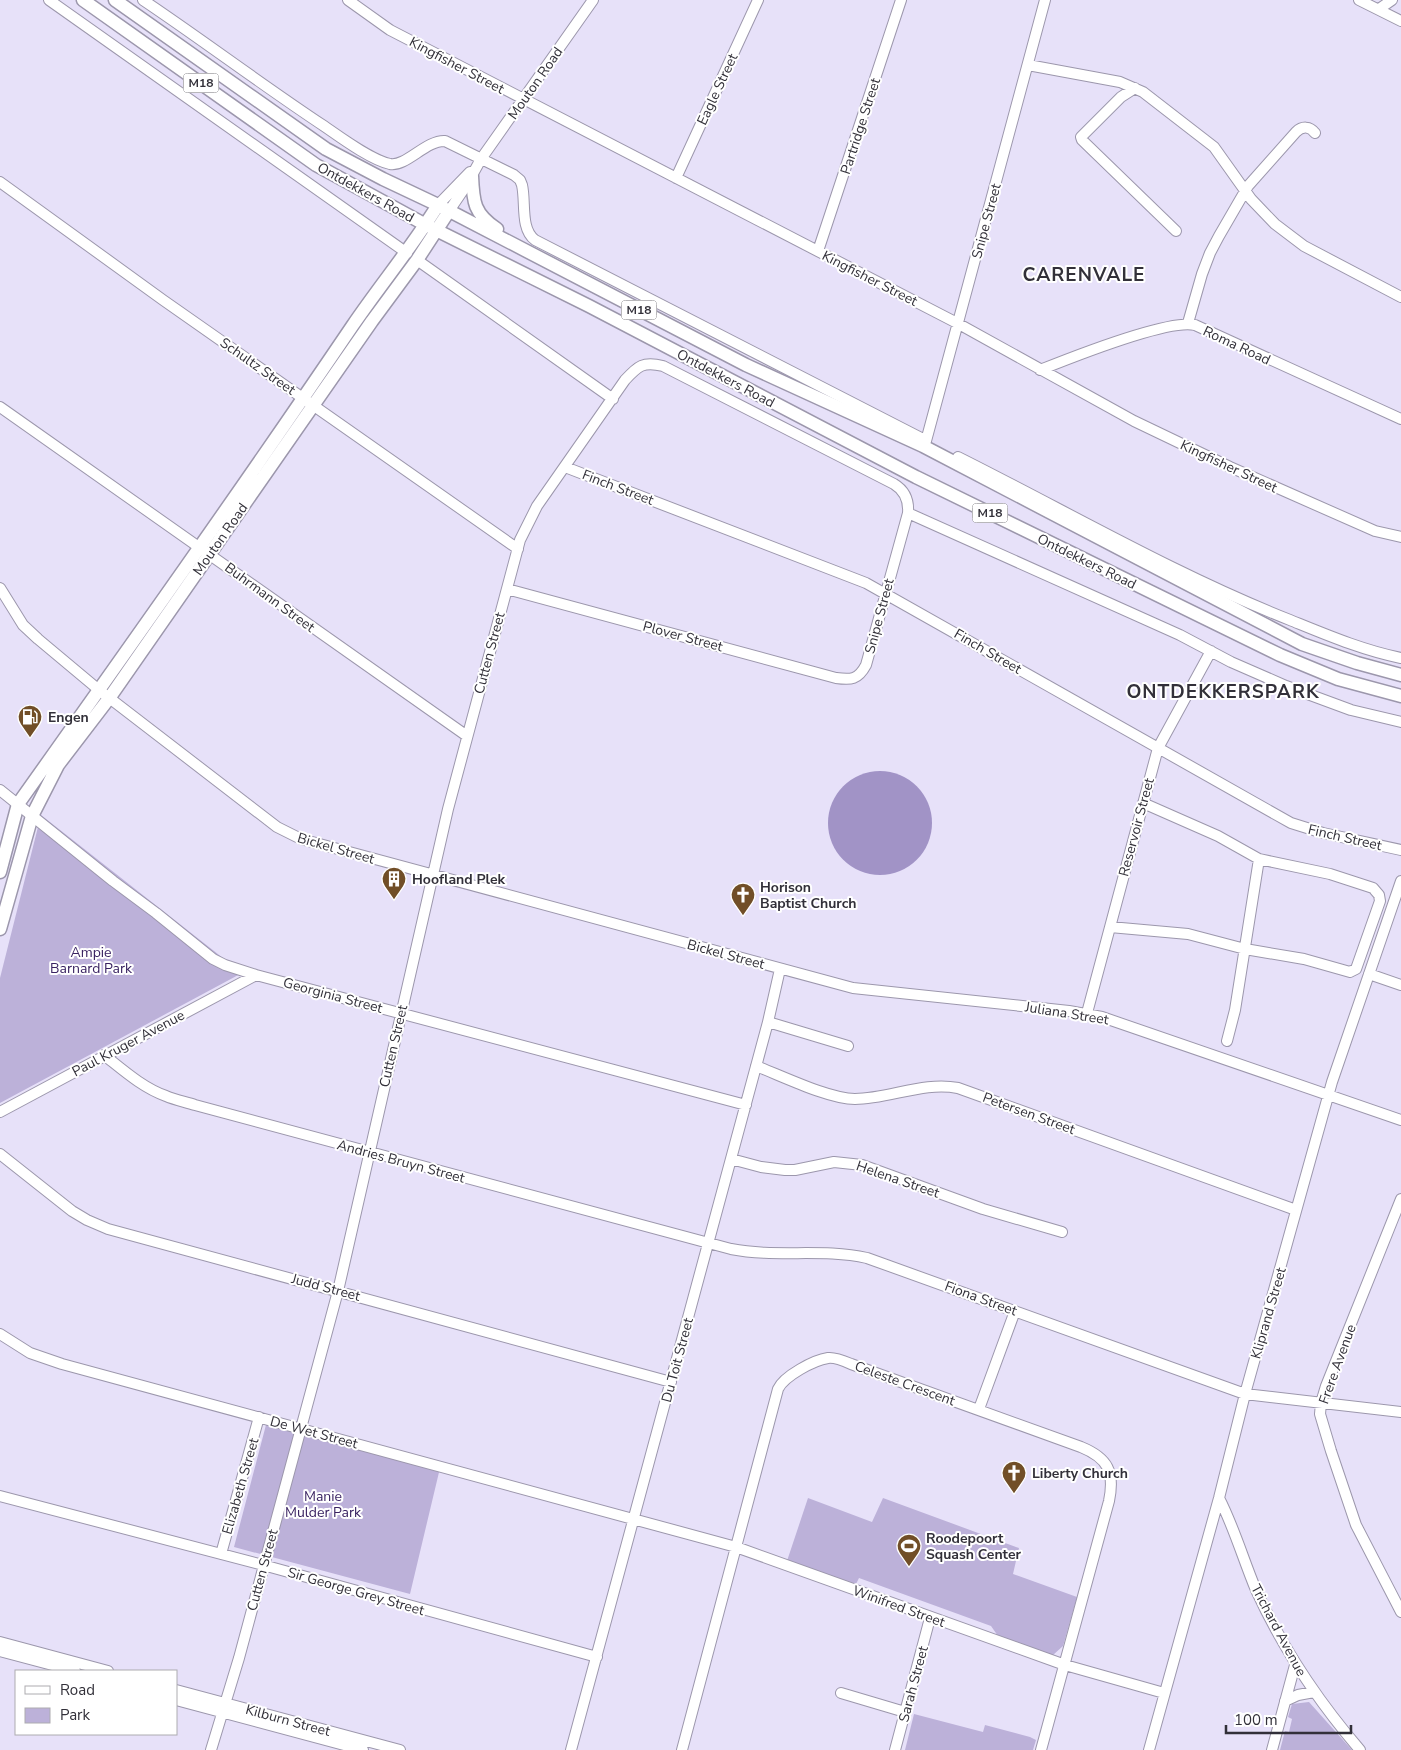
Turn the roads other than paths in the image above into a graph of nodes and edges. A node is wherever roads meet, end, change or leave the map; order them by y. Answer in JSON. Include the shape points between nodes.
{"nodes":[{"id":1,"x":49,"y":0,"type":"edge"},
{"id":2,"x":83,"y":0,"type":"edge"},
{"id":3,"x":115,"y":0,"type":"edge"},
{"id":4,"x":143,"y":0,"type":"edge"},
{"id":5,"x":348,"y":0,"type":"edge"},
{"id":6,"x":593,"y":0,"type":"edge"},
{"id":7,"x":758,"y":0,"type":"edge"},
{"id":8,"x":901,"y":0,"type":"edge"},
{"id":9,"x":1045,"y":0,"type":"edge"},
{"id":10,"x":1359,"y":0,"type":"edge"},
{"id":11,"x":1392,"y":0,"type":"edge"},
{"id":12,"x":1379,"y":9,"type":"junction"},
{"id":13,"x":1401,"y":20,"type":"edge"},
{"id":14,"x":1028,"y":65,"type":"junction"},
{"id":15,"x":1135,"y":88,"type":"junction"},
{"id":16,"x":523,"y":101,"type":"junction"},
{"id":17,"x":1315,"y":133,"type":"dead end"},
{"id":18,"x":476,"y":167,"type":"junction"},
{"id":19,"x":676,"y":178,"type":"junction"},
{"id":20,"x":0,"y":182,"type":"edge"},
{"id":21,"x":1246,"y":191,"type":"junction"},
{"id":22,"x":444,"y":208,"type":"junction"},
{"id":23,"x":431,"y":228,"type":"junction"},
{"id":24,"x":1176,"y":231,"type":"dead end"},
{"id":25,"x":818,"y":251,"type":"junction"},
{"id":26,"x":533,"y":254,"type":"junction"},
{"id":27,"x":412,"y":256,"type":"junction"},
{"id":28,"x":1401,"y":297,"type":"edge"},
{"id":29,"x":957,"y":323,"type":"junction"},
{"id":30,"x":1188,"y":324,"type":"junction"},
{"id":31,"x":1040,"y":370,"type":"junction"},
{"id":32,"x":634,"y":371,"type":"joint"},
{"id":33,"x":613,"y":399,"type":"junction"},
{"id":34,"x":309,"y":402,"type":"junction"},
{"id":35,"x":0,"y":407,"type":"edge"},
{"id":36,"x":1401,"y":419,"type":"edge"},
{"id":37,"x":926,"y":441,"type":"junction"},
{"id":38,"x":565,"y":467,"type":"junction"},
{"id":39,"x":906,"y":498,"type":"joint"},
{"id":40,"x":908,"y":512,"type":"junction"},
{"id":41,"x":1401,"y":538,"type":"edge"},
{"id":42,"x":518,"y":549,"type":"junction"},
{"id":43,"x":205,"y":551,"type":"junction"},
{"id":44,"x":0,"y":588,"type":"edge"},
{"id":45,"x":507,"y":589,"type":"junction"},
{"id":46,"x":886,"y":593,"type":"junction"},
{"id":47,"x":1211,"y":651,"type":"junction"},
{"id":48,"x":1401,"y":658,"type":"edge"},
{"id":49,"x":1401,"y":675,"type":"edge"},
{"id":50,"x":860,"y":676,"type":"joint"},
{"id":51,"x":99,"y":690,"type":"junction"},
{"id":52,"x":1401,"y":696,"type":"edge"},
{"id":53,"x":110,"y":697,"type":"junction"},
{"id":54,"x":1401,"y":722,"type":"edge"},
{"id":55,"x":467,"y":736,"type":"junction"},
{"id":56,"x":1158,"y":748,"type":"junction"},
{"id":57,"x":0,"y":790,"type":"edge"},
{"id":58,"x":1143,"y":802,"type":"junction"},
{"id":59,"x":18,"y":804,"type":"junction"},
{"id":60,"x":32,"y":816,"type":"junction"},
{"id":61,"x":1401,"y":850,"type":"edge"},
{"id":62,"x":1258,"y":859,"type":"junction"},
{"id":63,"x":0,"y":872,"type":"edge"},
{"id":64,"x":432,"y":874,"type":"junction"},
{"id":65,"x":1401,"y":881,"type":"edge"},
{"id":66,"x":1110,"y":927,"type":"junction"},
{"id":67,"x":0,"y":929,"type":"edge"},
{"id":68,"x":1245,"y":949,"type":"junction"},
{"id":69,"x":780,"y":968,"type":"junction"},
{"id":70,"x":1369,"y":974,"type":"junction"},
{"id":71,"x":256,"y":975,"type":"junction"},
{"id":72,"x":1401,"y":985,"type":"edge"},
{"id":73,"x":401,"y":1012,"type":"junction"},
{"id":74,"x":1086,"y":1013,"type":"junction"},
{"id":75,"x":768,"y":1022,"type":"junction"},
{"id":76,"x":1227,"y":1041,"type":"dead end"},
{"id":77,"x":848,"y":1046,"type":"dead end"},
{"id":78,"x":104,"y":1055,"type":"junction"},
{"id":79,"x":756,"y":1066,"type":"junction"},
{"id":80,"x":1328,"y":1095,"type":"junction"},
{"id":81,"x":746,"y":1105,"type":"junction"},
{"id":82,"x":0,"y":1112,"type":"edge"},
{"id":83,"x":1401,"y":1120,"type":"edge"},
{"id":84,"x":369,"y":1152,"type":"junction"},
{"id":85,"x":0,"y":1154,"type":"edge"},
{"id":86,"x":731,"y":1159,"type":"junction"},
{"id":87,"x":1401,"y":1199,"type":"edge"},
{"id":88,"x":1296,"y":1210,"type":"junction"},
{"id":89,"x":1062,"y":1232,"type":"dead end"},
{"id":90,"x":708,"y":1243,"type":"junction"},
{"id":91,"x":338,"y":1291,"type":"junction"},
{"id":92,"x":1015,"y":1311,"type":"junction"},
{"id":93,"x":0,"y":1334,"type":"edge"},
{"id":94,"x":671,"y":1382,"type":"junction"},
{"id":95,"x":1245,"y":1394,"type":"junction"},
{"id":96,"x":1321,"y":1403,"type":"junction"},
{"id":97,"x":979,"y":1409,"type":"junction"},
{"id":98,"x":1401,"y":1412,"type":"edge"},
{"id":99,"x":259,"y":1417,"type":"junction"},
{"id":100,"x":301,"y":1429,"type":"junction"},
{"id":101,"x":0,"y":1496,"type":"edge"},
{"id":102,"x":1219,"y":1498,"type":"junction"},
{"id":103,"x":634,"y":1518,"type":"junction"},
{"id":104,"x":736,"y":1547,"type":"junction"},
{"id":105,"x":221,"y":1554,"type":"junction"},
{"id":106,"x":263,"y":1565,"type":"junction"},
{"id":107,"x":1401,"y":1612,"type":"edge"},
{"id":108,"x":930,"y":1618,"type":"junction"},
{"id":109,"x":0,"y":1642,"type":"edge"},
{"id":110,"x":0,"y":1651,"type":"edge"},
{"id":111,"x":597,"y":1657,"type":"junction"},
{"id":112,"x":56,"y":1661,"type":"junction"},
{"id":113,"x":1065,"y":1665,"type":"junction"},
{"id":114,"x":1295,"y":1665,"type":"junction"},
{"id":115,"x":73,"y":1670,"type":"edge"},
{"id":116,"x":103,"y":1670,"type":"edge"},
{"id":117,"x":178,"y":1691,"type":"edge"},
{"id":118,"x":1314,"y":1692,"type":"junction"},
{"id":119,"x":841,"y":1693,"type":"dead end"},
{"id":120,"x":1164,"y":1693,"type":"junction"},
{"id":121,"x":178,"y":1700,"type":"edge"},
{"id":122,"x":1286,"y":1701,"type":"junction"},
{"id":123,"x":223,"y":1708,"type":"junction"},
{"id":124,"x":905,"y":1712,"type":"junction"},
{"id":125,"x":363,"y":1747,"type":"edge"},
{"id":126,"x":211,"y":1750,"type":"edge"},
{"id":127,"x":400,"y":1750,"type":"edge"},
{"id":128,"x":571,"y":1750,"type":"edge"},
{"id":129,"x":682,"y":1750,"type":"edge"},
{"id":130,"x":895,"y":1750,"type":"edge"},
{"id":131,"x":1040,"y":1750,"type":"edge"},
{"id":132,"x":1149,"y":1750,"type":"edge"},
{"id":133,"x":1272,"y":1750,"type":"edge"},
{"id":134,"x":1360,"y":1750,"type":"edge"}],
"edges":[{"from":1,"to":27,"type":"street","name":"Ontdekkers Road"},
{"from":2,"to":23,"type":"main road","name":"Ontdekkers Road","number":"M18","via":[[316,164]]},
{"from":3,"to":22,"type":"main road","name":"Ontdekkers Road","number":"M18","via":[[326,149]]},
{"from":4,"to":18,"type":"street","via":[[320,123],[383,161],[398,163],[441,141],[451,143]]},
{"from":5,"to":16,"type":"street","name":"Kingfisher Street","via":[[390,30]]},
{"from":6,"to":16,"type":"street","name":"Mouton Road"},
{"from":7,"to":19,"type":"street","name":"Eagle Street"},
{"from":8,"to":25,"type":"street","name":"Partridge Street"},
{"from":9,"to":14,"type":"street","name":"Snipe Street"},
{"from":10,"to":12,"type":"street"},
{"from":11,"to":12,"type":"street"},
{"from":12,"to":13,"type":"street"},
{"from":14,"to":15,"type":"street","via":[[1120,82]]},
{"from":14,"to":29,"type":"street","name":"Snipe Street"},
{"from":15,"to":21,"type":"street","via":[[1214,147]]},
{"from":15,"to":24,"type":"street","via":[[1121,97],[1081,137]]},
{"from":16,"to":18,"type":"street","name":"Mouton Road"},
{"from":16,"to":19,"type":"street","name":"Kingfisher Street"},
{"from":17,"to":21,"type":"street","via":[[1310,128],[1296,132]]},
{"from":18,"to":22,"type":"street","name":"Mouton Road"},
{"from":18,"to":26,"type":"main road","via":[[474,202],[480,216]]},
{"from":18,"to":37,"type":"street","via":[[514,175],[520,180],[527,229],[535,240]]},
{"from":19,"to":25,"type":"street","name":"Kingfisher Street"},
{"from":20,"to":34,"type":"street","name":"Schultz Street"},
{"from":21,"to":28,"type":"street","via":[[1263,212],[1304,246]]},
{"from":21,"to":30,"type":"street","via":[[1210,253]]},
{"from":22,"to":23,"type":"main road","name":"Mouton Road"},
{"from":22,"to":26,"type":"main road","name":"Ontdekkers Road","number":"M18"},
{"from":23,"to":27,"type":"main road","name":"Mouton Road"},
{"from":23,"to":52,"type":"main road","name":"Ontdekkers Road","number":"M18","via":[[589,306],[916,477],[1280,655],[1338,678]]},
{"from":25,"to":29,"type":"street","name":"Kingfisher Street"},
{"from":26,"to":49,"type":"main road","name":"Ontdekkers Road","number":"M18","via":[[746,365],[923,446],[1302,644]]},
{"from":27,"to":33,"type":"street","name":"Ontdekkers Road"},
{"from":27,"to":34,"type":"main road","name":"Mouton Road","via":[[372,322]]},
{"from":29,"to":31,"type":"street","name":"Kingfisher Street"},
{"from":29,"to":37,"type":"street","name":"Snipe Street"},
{"from":30,"to":31,"type":"street","name":"Roma Road","via":[[1162,328]]},
{"from":30,"to":36,"type":"street","name":"Roma Road"},
{"from":31,"to":41,"type":"street","name":"Kingfisher Street","via":[[1134,421],[1230,467],[1375,531]]},
{"from":32,"to":33,"type":"street","name":"Cutten Street"},
{"from":32,"to":39,"type":"street","name":"Ontdekkers Road","via":[[645,364],[663,366],[894,484]]},
{"from":33,"to":38,"type":"street","name":"Cutten Street"},
{"from":34,"to":42,"type":"street","name":"Schultz Street"},
{"from":34,"to":43,"type":"main road","name":"Mouton Road"},
{"from":35,"to":43,"type":"street","name":"Buhrmann Street"},
{"from":37,"to":48,"type":"street","via":[[1200,581],[1321,633],[1367,650]]},
{"from":38,"to":42,"type":"street","name":"Cutten Street","via":[[537,506]]},
{"from":38,"to":46,"type":"street","name":"Finch Street"},
{"from":39,"to":40,"type":"street","name":"Snipe Street"},
{"from":40,"to":46,"type":"street","name":"Snipe Street"},
{"from":40,"to":47,"type":"street","name":"Ontdekkers Road"},
{"from":42,"to":45,"type":"street","name":"Cutten Street"},
{"from":43,"to":51,"type":"main road","name":"Mouton Road"},
{"from":43,"to":53,"type":"main road","name":"Mouton Road"},
{"from":43,"to":55,"type":"street","name":"Buhrmann Street"},
{"from":44,"to":51,"type":"street","name":"Bickel Street","via":[[23,625]]},
{"from":45,"to":50,"type":"street","name":"Plover Street","via":[[836,678]]},
{"from":45,"to":55,"type":"street","name":"Cutten Street"},
{"from":46,"to":50,"type":"street","name":"Snipe Street","via":[[866,666]]},
{"from":46,"to":56,"type":"street","name":"Finch Street"},
{"from":47,"to":54,"type":"street","name":"Ontdekkers Road","via":[[1330,703]]},
{"from":47,"to":56,"type":"street","name":"Reservoir Street"},
{"from":51,"to":53,"type":"street","name":"Bickel Street"},
{"from":51,"to":59,"type":"main road","name":"Mouton Road"},
{"from":53,"to":60,"type":"main road","name":"Mouton Road","via":[[58,765]]},
{"from":53,"to":64,"type":"street","name":"Bickel Street","via":[[283,831],[301,839]]},
{"from":55,"to":64,"type":"street","name":"Cutten Street"},
{"from":56,"to":58,"type":"street","name":"Reservoir Street"},
{"from":56,"to":61,"type":"street","name":"Finch Street","via":[[1300,827]]},
{"from":57,"to":59,"type":"street","name":"Georginia Street"},
{"from":58,"to":62,"type":"street","via":[[1218,836]]},
{"from":58,"to":66,"type":"street","name":"Reservoir Street"},
{"from":59,"to":60,"type":"street","name":"Georginia Street"},
{"from":59,"to":63,"type":"main road","name":"Mouton Road"},
{"from":60,"to":67,"type":"main road","name":"Mouton Road"},
{"from":60,"to":71,"type":"street","name":"Georginia Street","via":[[213,959]]},
{"from":62,"to":68,"type":"street"},
{"from":62,"to":68,"type":"street","via":[[1330,874],[1373,888],[1380,901],[1356,969],[1350,972],[1304,959]]},
{"from":64,"to":69,"type":"street","name":"Bickel Street"},
{"from":64,"to":73,"type":"street","name":"Cutten Street"},
{"from":65,"to":70,"type":"street","name":"Kliprand Street"},
{"from":66,"to":68,"type":"street","via":[[1188,934]]},
{"from":66,"to":74,"type":"street","name":"Reservoir Street"},
{"from":68,"to":76,"type":"street","via":[[1236,1010]]},
{"from":69,"to":74,"type":"street","name":"Juliana Street","via":[[867,990]]},
{"from":69,"to":75,"type":"street","name":"Du Toit Street"},
{"from":70,"to":72,"type":"street"},
{"from":70,"to":80,"type":"street","name":"Kliprand Street"},
{"from":71,"to":73,"type":"street","name":"Georginia Street"},
{"from":71,"to":78,"type":"street","name":"Paul Kruger Avenue"},
{"from":73,"to":81,"type":"street","name":"Georginia Street"},
{"from":73,"to":84,"type":"street","name":"Cutten Street"},
{"from":74,"to":80,"type":"street","name":"Juliana Street"},
{"from":75,"to":77,"type":"street"},
{"from":75,"to":79,"type":"street","name":"Du Toit Street"},
{"from":78,"to":82,"type":"street","name":"Paul Kruger Avenue"},
{"from":78,"to":84,"type":"street","name":"Andries Bruyn Street","via":[[133,1078],[165,1096]]},
{"from":79,"to":81,"type":"street","name":"Du Toit Street"},
{"from":79,"to":88,"type":"street","name":"Petersen Street","via":[[810,1087],[854,1099],[940,1086],[958,1088]]},
{"from":80,"to":83,"type":"street","name":"Juliana Street"},
{"from":80,"to":88,"type":"street","name":"Kliprand Street"},
{"from":81,"to":86,"type":"street","name":"Du Toit Street"},
{"from":84,"to":90,"type":"street","name":"Andries Bruyn Street"},
{"from":84,"to":91,"type":"street","name":"Cutten Street"},
{"from":85,"to":91,"type":"street","name":"Judd Street","via":[[72,1211],[108,1229]]},
{"from":86,"to":89,"type":"street","name":"Helena Street","via":[[785,1170],[834,1162],[862,1165],[983,1209]]},
{"from":86,"to":90,"type":"street","name":"Du Toit Street"},
{"from":87,"to":96,"type":"street","name":"Frere Avenue"},
{"from":88,"to":95,"type":"street","name":"Kliprand Street"},
{"from":90,"to":92,"type":"street","name":"Fiona Street","via":[[754,1253],[840,1254],[867,1258]]},
{"from":90,"to":94,"type":"street","name":"Du Toit Street"},
{"from":91,"to":94,"type":"street","name":"Judd Street"},
{"from":91,"to":100,"type":"street","name":"Cutten Street"},
{"from":92,"to":95,"type":"street","name":"Fiona Street"},
{"from":92,"to":97,"type":"street"},
{"from":93,"to":99,"type":"street","name":"De Wet Street","via":[[20,1348],[45,1359]]},
{"from":94,"to":103,"type":"street","name":"Du Toit Street"},
{"from":95,"to":96,"type":"street","name":"Fiona Street"},
{"from":95,"to":102,"type":"street","name":"Kliprand Street"},
{"from":96,"to":98,"type":"street","name":"Fiona Street"},
{"from":96,"to":107,"type":"street","name":"Frere Avenue","via":[[1323,1425],[1356,1525]]},
{"from":97,"to":104,"type":"street","name":"Celeste Crescent","via":[[836,1359],[824,1359],[790,1376],[778,1389]]},
{"from":97,"to":113,"type":"street","name":"Celeste Crescent","via":[[1093,1452],[1111,1475],[1109,1500]]},
{"from":99,"to":100,"type":"street","name":"De Wet Street"},
{"from":99,"to":105,"type":"street","name":"Elizabeth Street"},
{"from":100,"to":103,"type":"street","name":"De Wet Street"},
{"from":100,"to":106,"type":"street","name":"Cutten Street"},
{"from":101,"to":105,"type":"street","name":"Sir George Grey Street"},
{"from":102,"to":114,"type":"street","name":"Trichard Avenue","via":[[1257,1591]]},
{"from":102,"to":120,"type":"street","name":"Kliprand Street"},
{"from":103,"to":104,"type":"street","name":"Winifred Street"},
{"from":103,"to":111,"type":"street","name":"Du Toit Street"},
{"from":104,"to":108,"type":"street","name":"Winifred Street"},
{"from":104,"to":129,"type":"street","name":"Celeste Crescent"},
{"from":105,"to":106,"type":"street","name":"Sir George Grey Street"},
{"from":106,"to":111,"type":"street","name":"Sir George Grey Street"},
{"from":106,"to":123,"type":"street","name":"Cutten Street"},
{"from":108,"to":113,"type":"street","name":"Winifred Street"},
{"from":108,"to":124,"type":"street","name":"Sarah Street"},
{"from":109,"to":112,"type":"street"},
{"from":110,"to":112,"type":"street"},
{"from":111,"to":128,"type":"street","name":"Du Toit Street"},
{"from":112,"to":115,"type":"street"},
{"from":112,"to":116,"type":"street"},
{"from":113,"to":120,"type":"street","name":"Winifred Street"},
{"from":113,"to":131,"type":"street","name":"Celeste Crescent"},
{"from":114,"to":118,"type":"street","name":"Trichard Avenue"},
{"from":114,"to":122,"type":"street"},
{"from":117,"to":123,"type":"street","name":"Kilburn Street"},
{"from":118,"to":122,"type":"street","via":[[1298,1694]]},
{"from":118,"to":134,"type":"street","name":"Trichard Avenue"},
{"from":119,"to":124,"type":"street"},
{"from":120,"to":132,"type":"street","name":"Kliprand Street"},
{"from":121,"to":123,"type":"street","name":"Kilburn Street"},
{"from":122,"to":133,"type":"street"},
{"from":123,"to":125,"type":"street","name":"Kilburn Street"},
{"from":123,"to":126,"type":"street","name":"Cutten Street"},
{"from":124,"to":130,"type":"street","name":"Sarah Street"},
{"from":125,"to":127,"type":"street","name":"Kilburn Street"}]}
